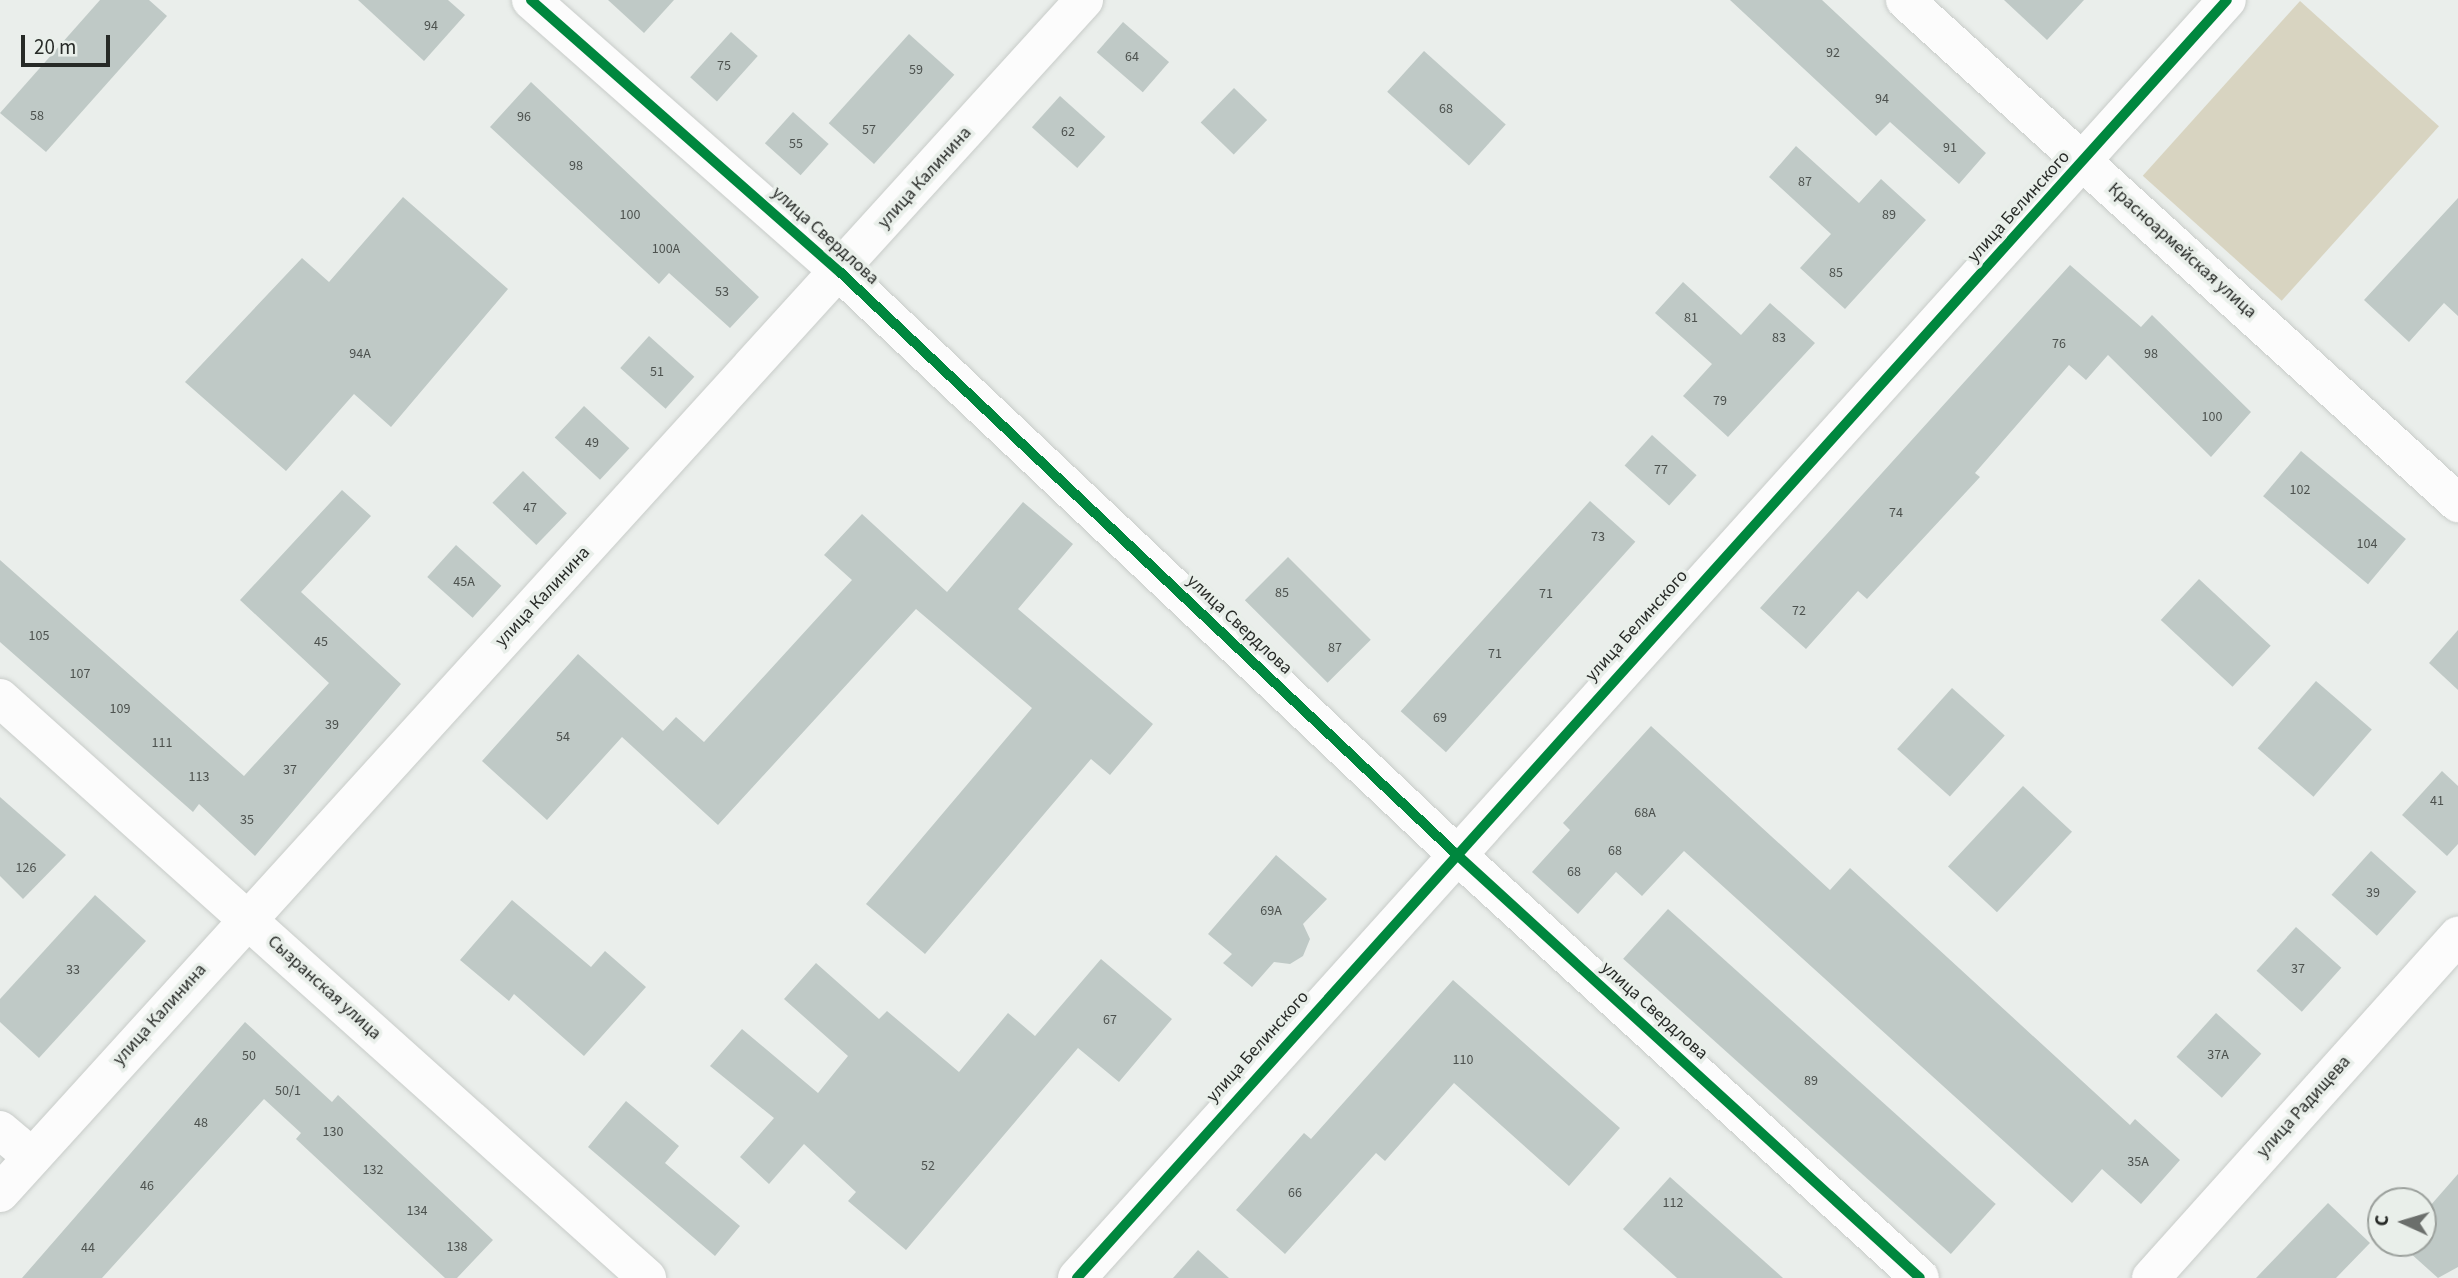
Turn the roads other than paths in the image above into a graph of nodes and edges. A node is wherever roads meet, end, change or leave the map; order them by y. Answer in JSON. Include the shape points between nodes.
{"nodes":[{"id":1,"x":531,"y":0,"type":"edge"},
{"id":2,"x":1084,"y":0,"type":"edge"},
{"id":3,"x":1905,"y":0,"type":"edge"},
{"id":4,"x":2227,"y":0,"type":"edge"},
{"id":5,"x":2083,"y":162,"type":"junction"},
{"id":6,"x":841,"y":273,"type":"junction"},
{"id":7,"x":2458,"y":503,"type":"edge"},
{"id":8,"x":0,"y":698,"type":"edge"},
{"id":9,"x":1454,"y":852,"type":"junction"},
{"id":10,"x":247,"y":920,"type":"junction"},
{"id":11,"x":2458,"y":936,"type":"edge"},
{"id":12,"x":0,"y":1130,"type":"edge"},
{"id":13,"x":32,"y":1157,"type":"junction"},
{"id":14,"x":0,"y":1193,"type":"edge"},
{"id":15,"x":647,"y":1278,"type":"edge"},
{"id":16,"x":1077,"y":1278,"type":"edge"},
{"id":17,"x":1920,"y":1278,"type":"edge"},
{"id":18,"x":2151,"y":1278,"type":"edge"}],
"edges":[{"from":1,"to":6,"type":"street","name":"улица Свердлова"},
{"from":2,"to":6,"type":"street","name":"улица Калинина"},
{"from":3,"to":5,"type":"street","name":"Красноармейская улица"},
{"from":4,"to":5,"type":"street","name":"улица Белинского"},
{"from":5,"to":7,"type":"street","name":"Красноармейская улица"},
{"from":5,"to":9,"type":"street","name":"улица Белинского"},
{"from":6,"to":9,"type":"street","name":"улица Свердлова"},
{"from":6,"to":10,"type":"street","name":"улица Калинина"},
{"from":8,"to":10,"type":"street","name":"Сызранская улица"},
{"from":9,"to":16,"type":"street","name":"улица Белинского"},
{"from":9,"to":17,"type":"street","name":"улица Свердлова"},
{"from":10,"to":13,"type":"street","name":"улица Калинина"},
{"from":10,"to":15,"type":"street","name":"Сызранская улица"},
{"from":11,"to":18,"type":"street","name":"улица Радищева"},
{"from":12,"to":13,"type":"street"},
{"from":13,"to":14,"type":"street","name":"улица Калинина"}]}
